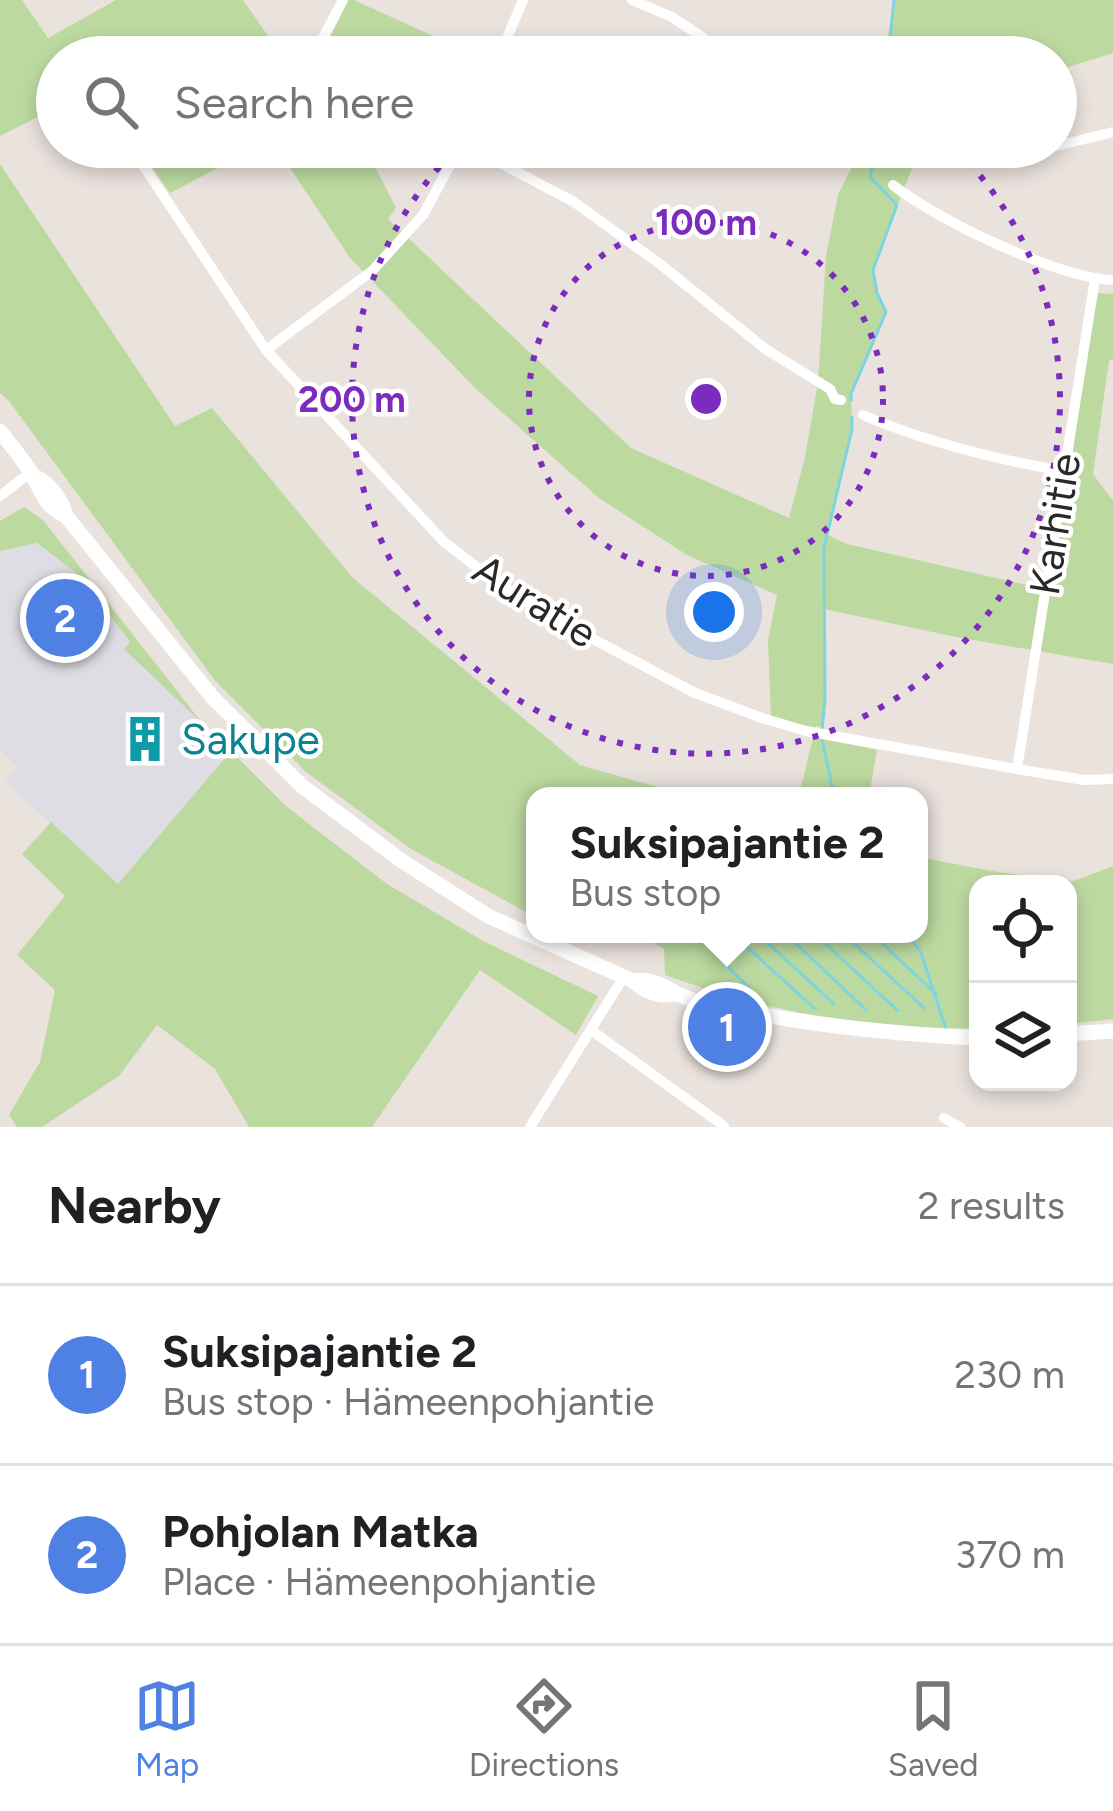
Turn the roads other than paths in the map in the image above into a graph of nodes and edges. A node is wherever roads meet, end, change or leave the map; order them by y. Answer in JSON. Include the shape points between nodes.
{"nodes":[{"id":1,"x":343,"y":0,"type":"edge"},
{"id":2,"x":523,"y":0,"type":"edge"},
{"id":3,"x":632,"y":0,"type":"edge"},
{"id":4,"x":324,"y":36,"type":"edge"},
{"id":5,"x":508,"y":36,"type":"edge"},
{"id":6,"x":700,"y":36,"type":"edge"},
{"id":7,"x":1113,"y":132,"type":"edge"},
{"id":8,"x":1077,"y":141,"type":"edge"},
{"id":9,"x":145,"y":168,"type":"edge"},
{"id":10,"x":449,"y":168,"type":"edge"},
{"id":11,"x":510,"y":168,"type":"edge"},
{"id":12,"x":893,"y":185,"type":"dead end"},
{"id":13,"x":1095,"y":279,"type":"junction"},
{"id":14,"x":1113,"y":280,"type":"edge"},
{"id":15,"x":266,"y":350,"type":"junction"},
{"id":16,"x":841,"y":400,"type":"dead end"},
{"id":17,"x":863,"y":415,"type":"dead end"},
{"id":18,"x":0,"y":431,"type":"edge"},
{"id":19,"x":1064,"y":471,"type":"junction"},
{"id":20,"x":32,"y":474,"type":"junction"},
{"id":21,"x":0,"y":496,"type":"edge"},
{"id":22,"x":1017,"y":769,"type":"junction"},
{"id":23,"x":1113,"y":779,"type":"edge"},
{"id":24,"x":526,"y":933,"type":"edge"},
{"id":25,"x":547,"y":943,"type":"edge"},
{"id":26,"x":628,"y":980,"type":"junction"},
{"id":27,"x":591,"y":1030,"type":"junction"},
{"id":28,"x":1113,"y":1031,"type":"edge"},
{"id":29,"x":1077,"y":1033,"type":"edge"},
{"id":30,"x":969,"y":1038,"type":"edge"},
{"id":31,"x":944,"y":1118,"type":"dead end"},
{"id":32,"x":724,"y":1126,"type":"edge"},
{"id":33,"x":530,"y":1127,"type":"edge"},
{"id":34,"x":960,"y":1127,"type":"edge"}],
"edges":[{"from":1,"to":4,"type":"street"},
{"from":2,"to":5,"type":"street"},
{"from":3,"to":6,"type":"street"},
{"from":7,"to":8,"type":"street"},
{"from":9,"to":15,"type":"street","name":"Auratie"},
{"from":10,"to":15,"type":"street","via":[[423,215],[372,271]]},
{"from":11,"to":16,"type":"street","via":[[574,202]]},
{"from":12,"to":13,"type":"street","via":[[1010,250]]},
{"from":13,"to":14,"type":"street"},
{"from":13,"to":19,"type":"street","name":"Karhitie"},
{"from":15,"to":22,"type":"street","name":"Auratie","via":[[444,542],[593,639],[695,693],[770,721]]},
{"from":17,"to":19,"type":"street","via":[[998,460]]},
{"from":18,"to":20,"type":"main road"},
{"from":19,"to":22,"type":"street","name":"Karhitie"},
{"from":20,"to":21,"type":"street"},
{"from":20,"to":24,"type":"main road","via":[[213,698],[302,786],[402,861]]},
{"from":22,"to":23,"type":"street","name":"Auratie"},
{"from":25,"to":26,"type":"main road"},
{"from":26,"to":27,"type":"street"},
{"from":26,"to":30,"type":"main road","via":[[873,1033]]},
{"from":27,"to":32,"type":"street"},
{"from":27,"to":33,"type":"street"},
{"from":28,"to":29,"type":"main road"},
{"from":31,"to":34,"type":"street"}]}
